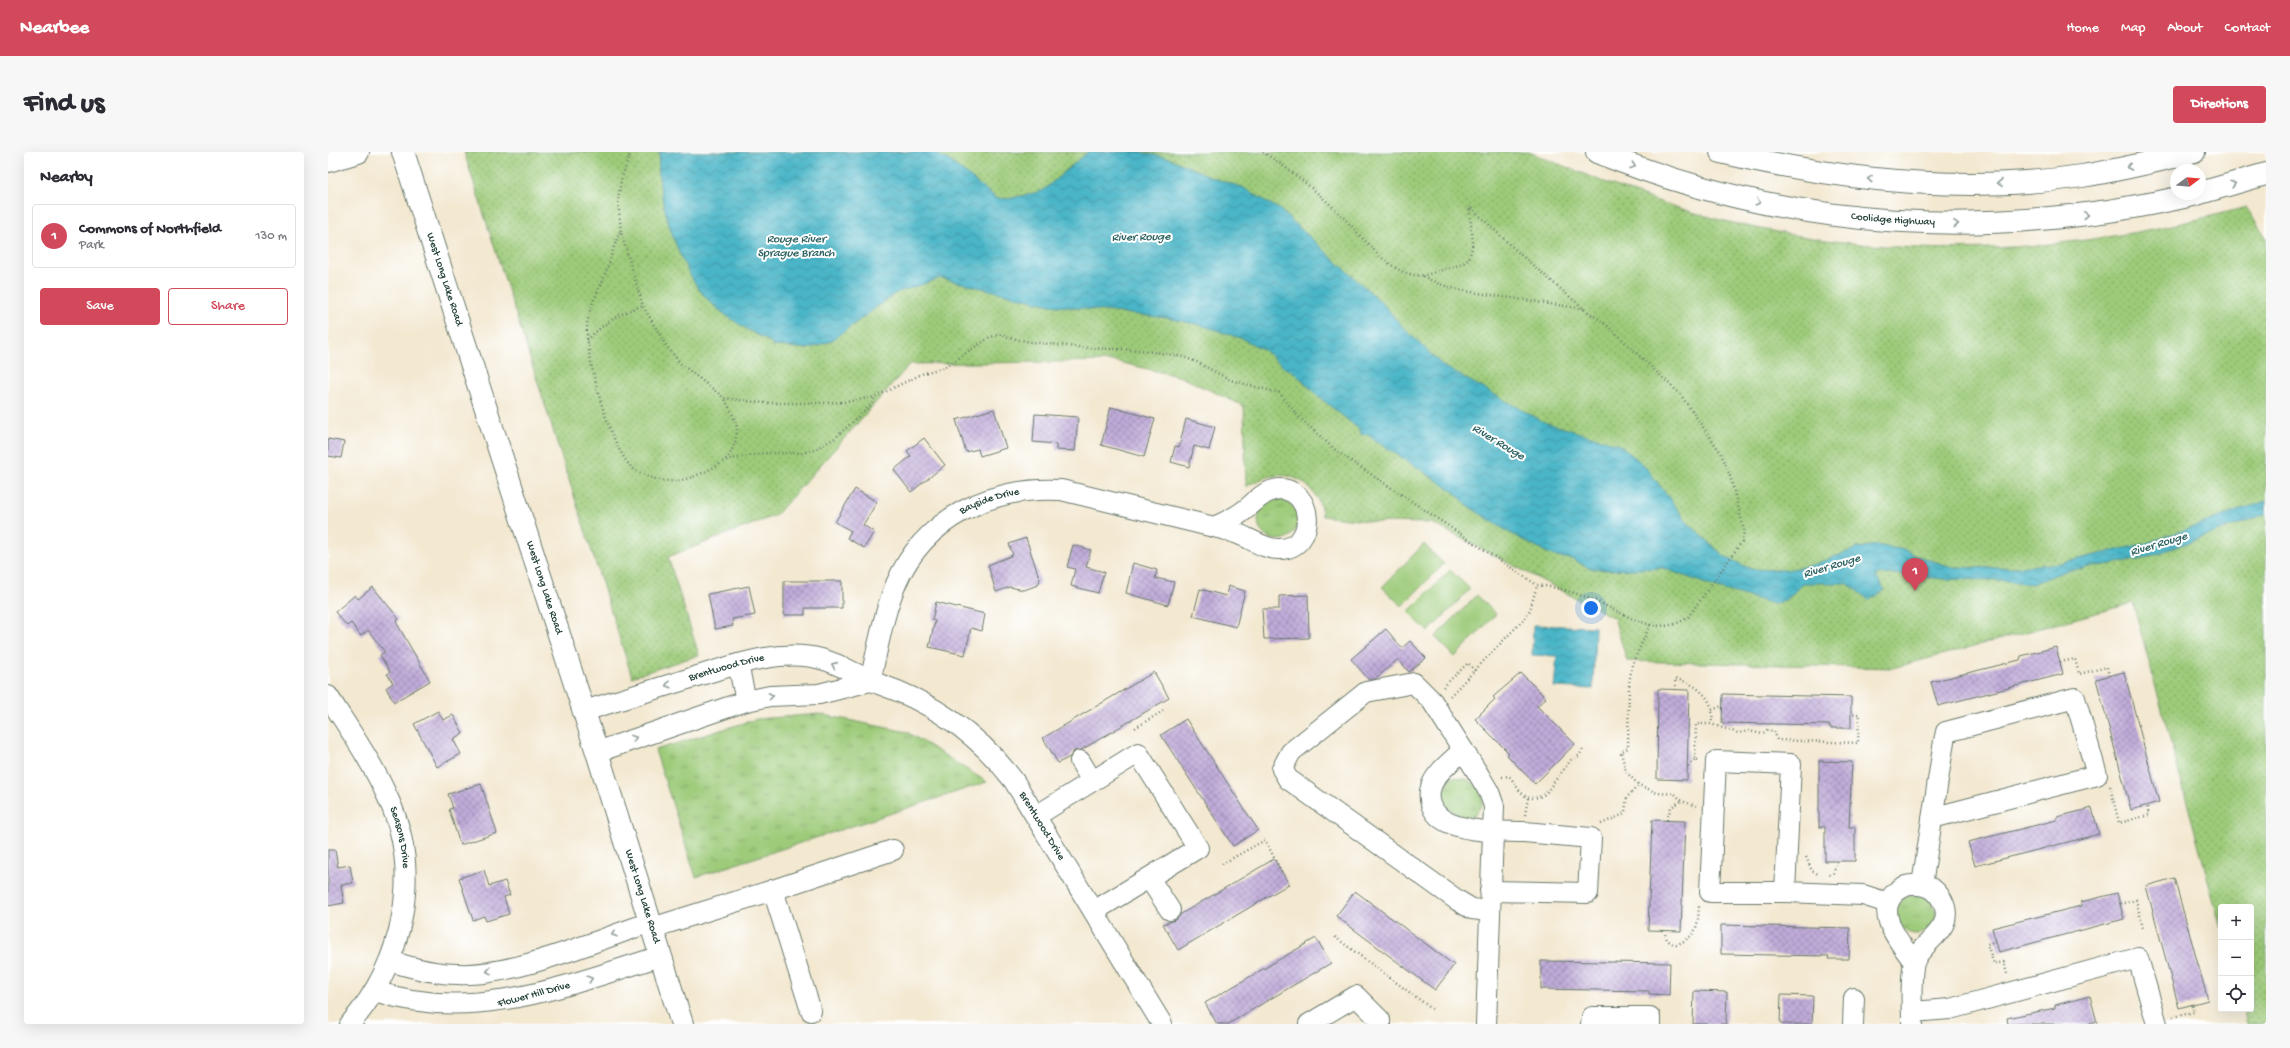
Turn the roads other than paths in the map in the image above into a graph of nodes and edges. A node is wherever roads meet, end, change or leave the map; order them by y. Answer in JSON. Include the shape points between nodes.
{"nodes":[{"id":1,"x":358,"y":152,"type":"edge"},
{"id":2,"x":403,"y":152,"type":"edge"},
{"id":3,"x":1597,"y":152,"type":"edge"},
{"id":4,"x":1721,"y":152,"type":"edge"},
{"id":5,"x":2194,"y":152,"type":"edge"},
{"id":6,"x":328,"y":161,"type":"edge"},
{"id":7,"x":2266,"y":174,"type":"edge"},
{"id":8,"x":2206,"y":191,"type":"edge"},
{"id":9,"x":2170,"y":200,"type":"edge"},
{"id":10,"x":1214,"y":527,"type":"dead end"},
{"id":11,"x":738,"y":664,"type":"junction"},
{"id":12,"x":870,"y":681,"type":"junction"},
{"id":13,"x":746,"y":701,"type":"junction"},
{"id":14,"x":330,"y":704,"type":"edge"},
{"id":15,"x":584,"y":711,"type":"junction"},
{"id":16,"x":1463,"y":750,"type":"junction"},
{"id":17,"x":597,"y":752,"type":"junction"},
{"id":18,"x":1080,"y":761,"type":"dead end"},
{"id":19,"x":1092,"y":781,"type":"junction"},
{"id":20,"x":1036,"y":816,"type":"junction"},
{"id":21,"x":1932,"y":818,"type":"junction"},
{"id":22,"x":1493,"y":831,"type":"junction"},
{"id":23,"x":893,"y":850,"type":"dead end"},
{"id":24,"x":1149,"y":878,"type":"junction"},
{"id":25,"x":1922,"y":885,"type":"junction"},
{"id":26,"x":773,"y":890,"type":"junction"},
{"id":27,"x":1490,"y":890,"type":"junction"},
{"id":28,"x":1785,"y":892,"type":"junction"},
{"id":29,"x":1888,"y":903,"type":"junction"},
{"id":30,"x":1094,"y":910,"type":"junction"},
{"id":31,"x":1170,"y":910,"type":"dead end"},
{"id":32,"x":1489,"y":911,"type":"junction"},
{"id":33,"x":652,"y":925,"type":"junction"},
{"id":34,"x":661,"y":956,"type":"junction"},
{"id":35,"x":390,"y":961,"type":"junction"},
{"id":36,"x":1914,"y":962,"type":"junction"},
{"id":37,"x":375,"y":991,"type":"junction"},
{"id":38,"x":1854,"y":998,"type":"dead end"},
{"id":39,"x":811,"y":1011,"type":"dead end"},
{"id":40,"x":1912,"y":1018,"type":"edge"},
{"id":41,"x":2162,"y":1021,"type":"edge"},
{"id":42,"x":350,"y":1024,"type":"edge"},
{"id":43,"x":682,"y":1024,"type":"edge"},
{"id":44,"x":1162,"y":1024,"type":"edge"},
{"id":45,"x":1309,"y":1024,"type":"edge"},
{"id":46,"x":1380,"y":1024,"type":"edge"},
{"id":47,"x":1486,"y":1024,"type":"edge"},
{"id":48,"x":1591,"y":1024,"type":"edge"},
{"id":49,"x":1650,"y":1024,"type":"edge"},
{"id":50,"x":1854,"y":1024,"type":"edge"}],
"edges":[{"from":1,"to":6,"type":"main road"},
{"from":2,"to":15,"type":"main road","name":"West Long Lake Road"},
{"from":3,"to":9,"type":"main road","name":"Coolidge Highway","one_way":true,"via":[[1632,166],[1724,195],[1824,215],[1888,222],[1954,224],[2100,214]]},
{"from":5,"to":4,"type":"main road","one_way":true,"via":[[2081,176],[2002,183],[1867,179],[1805,170]]},
{"from":8,"to":7,"type":"main road","one_way":true},
{"from":10,"to":12,"type":"street","name":"Bayside Drive","via":[[1061,490],[1009,492],[969,506],[942,524],[911,556],[902,572],[882,625]]},
{"from":12,"to":11,"type":"street","name":"Brentwood Drive","one_way":true,"via":[[822,659],[807,657],[784,657]]},
{"from":11,"to":13,"type":"street"},
{"from":11,"to":15,"type":"street","name":"Brentwood Drive","one_way":true},
{"from":13,"to":12,"type":"street","one_way":true,"via":[[770,696],[819,694]]},
{"from":12,"to":20,"type":"street","name":"Brentwood Drive","via":[[903,692],[935,708],[961,726],[998,760]]},
{"from":17,"to":13,"type":"street","one_way":true},
{"from":14,"to":35,"type":"street","name":"Seasons Drive","via":[[378,777],[396,821],[405,867],[405,883],[401,927]]},
{"from":15,"to":17,"type":"main road","name":"West Long Lake Road"},
{"from":16,"to":22,"type":"street","via":[[1485,784],[1494,806]]},
{"from":16,"to":22,"type":"street","via":[[1438,776],[1431,787],[1429,801],[1443,820],[1458,826]]},
{"from":16,"to":32,"type":"street","via":[[1433,704],[1414,683],[1366,692],[1291,752],[1282,769],[1288,779],[1457,900],[1472,909]]},
{"from":17,"to":33,"type":"main road","name":"West Long Lake Road"},
{"from":18,"to":19,"type":"street"},
{"from":19,"to":20,"type":"street"},
{"from":19,"to":24,"type":"street","via":[[1138,754],[1198,848]]},
{"from":20,"to":30,"type":"street","name":"Brentwood Drive"},
{"from":21,"to":21,"type":"street","via":[[1946,732],[2075,698],[2097,775]]},
{"from":21,"to":25,"type":"street"},
{"from":22,"to":27,"type":"street"},
{"from":22,"to":27,"type":"street","via":[[1591,838],[1588,893]]},
{"from":23,"to":26,"type":"street"},
{"from":24,"to":30,"type":"street"},
{"from":24,"to":31,"type":"street"},
{"from":25,"to":29,"type":"street","via":[[1900,889]]},
{"from":25,"to":36,"type":"street","via":[[1939,896],[1945,910],[1945,920],[1941,929]]},
{"from":26,"to":33,"type":"street"},
{"from":26,"to":39,"type":"street"},
{"from":27,"to":32,"type":"street"},
{"from":28,"to":28,"type":"street","via":[[1791,764],[1716,761],[1710,892]]},
{"from":28,"to":29,"type":"street","via":[[1862,895]]},
{"from":29,"to":36,"type":"street","via":[[1886,911],[1890,927]]},
{"from":30,"to":44,"type":"street","name":"Brentwood Drive"},
{"from":32,"to":47,"type":"street"},
{"from":33,"to":34,"type":"main road","name":"West Long Lake Road"},
{"from":33,"to":35,"type":"street","one_way":true,"via":[[525,964],[486,972],[459,975],[428,972]]},
{"from":37,"to":34,"type":"street","name":"Flower Hill Drive","one_way":true,"via":[[393,999],[429,1006],[491,1006],[545,994]]},
{"from":34,"to":43,"type":"main road","name":"West Long Lake Road"},
{"from":35,"to":37,"type":"street","name":"Seasons Drive"},
{"from":36,"to":40,"type":"street"},
{"from":37,"to":42,"type":"street"},
{"from":38,"to":50,"type":"street"},
{"from":40,"to":41,"type":"street","via":[[2138,958]]},
{"from":45,"to":46,"type":"street","via":[[1356,996],[1380,1020]]},
{"from":48,"to":49,"type":"street","via":[[1592,1017],[1650,1017]]}]}
